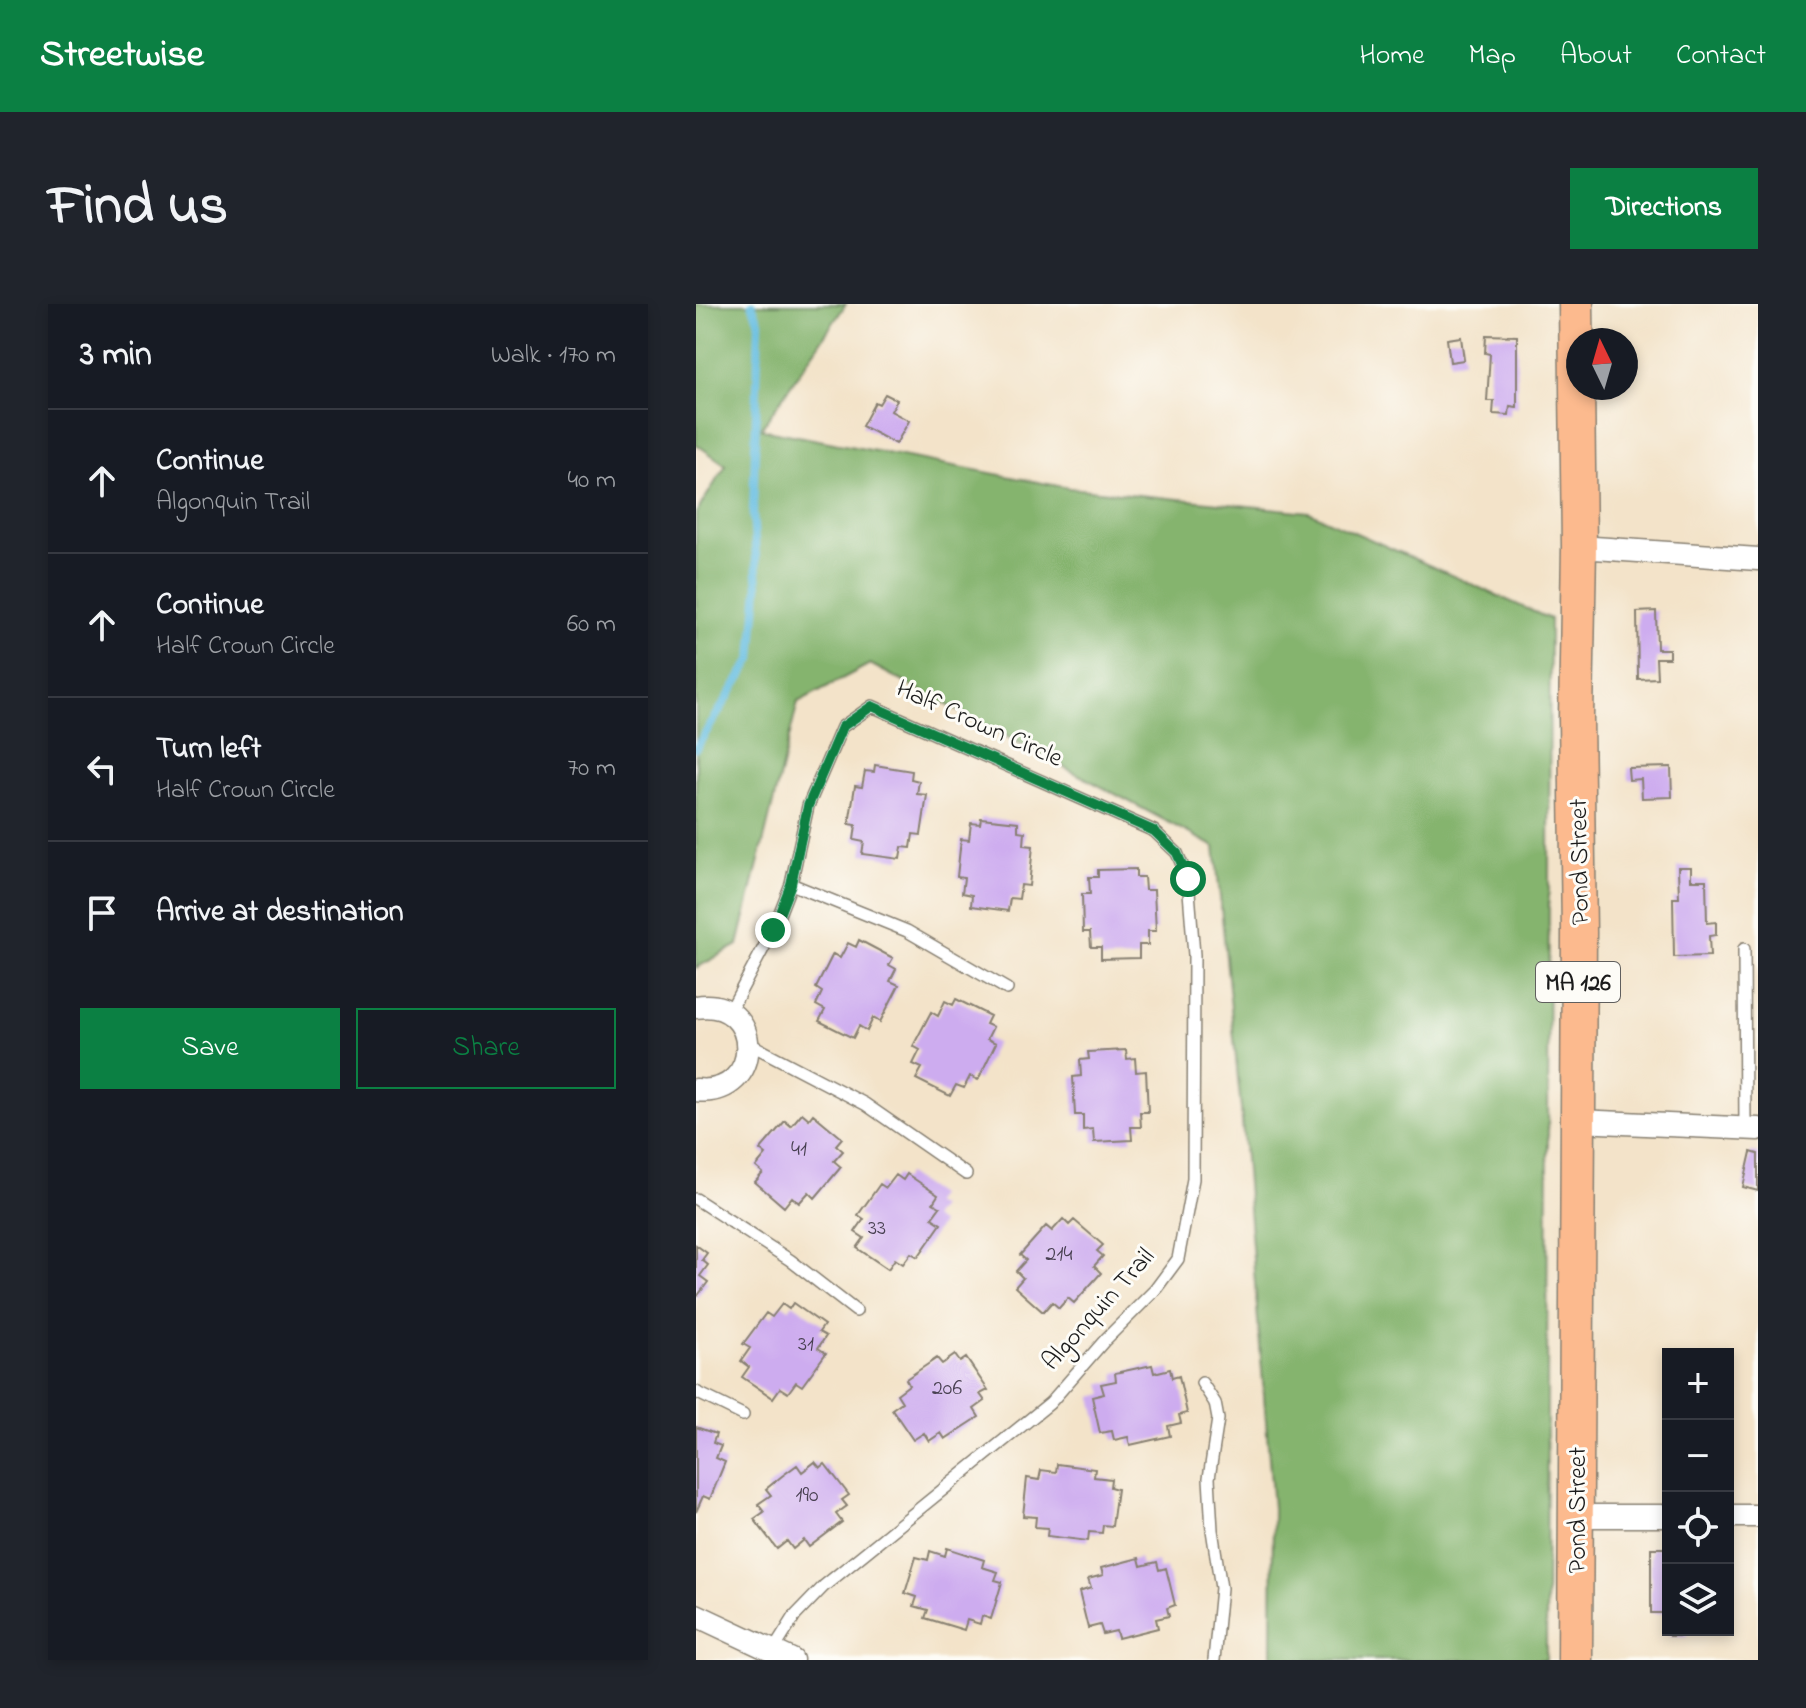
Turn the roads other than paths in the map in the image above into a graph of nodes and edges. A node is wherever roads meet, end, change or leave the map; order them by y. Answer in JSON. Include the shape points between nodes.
{"nodes":[{"id":1,"x":1576,"y":304,"type":"edge"},
{"id":2,"x":1579,"y":547,"type":"junction"},
{"id":3,"x":1758,"y":559,"type":"edge"},
{"id":4,"x":1074,"y":794,"type":"joint"},
{"id":5,"x":791,"y":884,"type":"junction"},
{"id":6,"x":1744,"y":949,"type":"dead end"},
{"id":7,"x":1007,"y":989,"type":"dead end"},
{"id":8,"x":696,"y":1007,"type":"edge"},
{"id":9,"x":729,"y":1013,"type":"junction"},
{"id":10,"x":748,"y":1043,"type":"junction"},
{"id":11,"x":696,"y":1090,"type":"edge"},
{"id":12,"x":1578,"y":1121,"type":"junction"},
{"id":13,"x":1751,"y":1128,"type":"edge"},
{"id":14,"x":966,"y":1174,"type":"dead end"},
{"id":15,"x":696,"y":1199,"type":"edge"},
{"id":16,"x":856,"y":1311,"type":"dead end"},
{"id":17,"x":1202,"y":1383,"type":"dead end"},
{"id":18,"x":696,"y":1392,"type":"edge"},
{"id":19,"x":743,"y":1415,"type":"dead end"},
{"id":20,"x":1576,"y":1516,"type":"junction"},
{"id":21,"x":1662,"y":1516,"type":"edge"},
{"id":22,"x":1734,"y":1516,"type":"edge"},
{"id":23,"x":1758,"y":1516,"type":"edge"},
{"id":24,"x":696,"y":1615,"type":"edge"},
{"id":25,"x":782,"y":1656,"type":"edge"},
{"id":26,"x":1214,"y":1660,"type":"edge"},
{"id":27,"x":1575,"y":1660,"type":"edge"}],
"edges":[{"from":1,"to":2,"type":"main road","name":"Pond Street","number":"MA 126"},
{"from":2,"to":3,"type":"street"},
{"from":2,"to":12,"type":"main road","name":"Pond Street","number":"MA 126"},
{"from":4,"to":5,"type":"lane","name":"Half Crown Circle","via":[[872,706],[842,727],[808,806]]},
{"from":4,"to":25,"type":"lane","name":"Algonquin Trail","via":[[1154,831],[1177,853],[1188,879],[1194,955],[1193,1179],[1178,1259],[1050,1403],[824,1586],[795,1616]]},
{"from":5,"to":7,"type":"lane","via":[[907,931]]},
{"from":5,"to":9,"type":"lane","name":"Half Crown Circle"},
{"from":6,"to":13,"type":"lane"},
{"from":8,"to":9,"type":"street"},
{"from":9,"to":10,"type":"street"},
{"from":10,"to":11,"type":"street","via":[[736,1078],[720,1088]]},
{"from":10,"to":14,"type":"lane","via":[[865,1104]]},
{"from":12,"to":13,"type":"street"},
{"from":12,"to":20,"type":"main road","name":"Pond Street","number":"MA 126"},
{"from":15,"to":16,"type":"lane"},
{"from":17,"to":26,"type":"lane","via":[[1218,1419],[1209,1478],[1221,1588]]},
{"from":18,"to":19,"type":"lane"},
{"from":20,"to":21,"type":"street"},
{"from":20,"to":27,"type":"main road","name":"Pond Street","number":"MA 126"},
{"from":22,"to":23,"type":"street"},
{"from":24,"to":25,"type":"street","name":"Algonquin Trail"}]}
